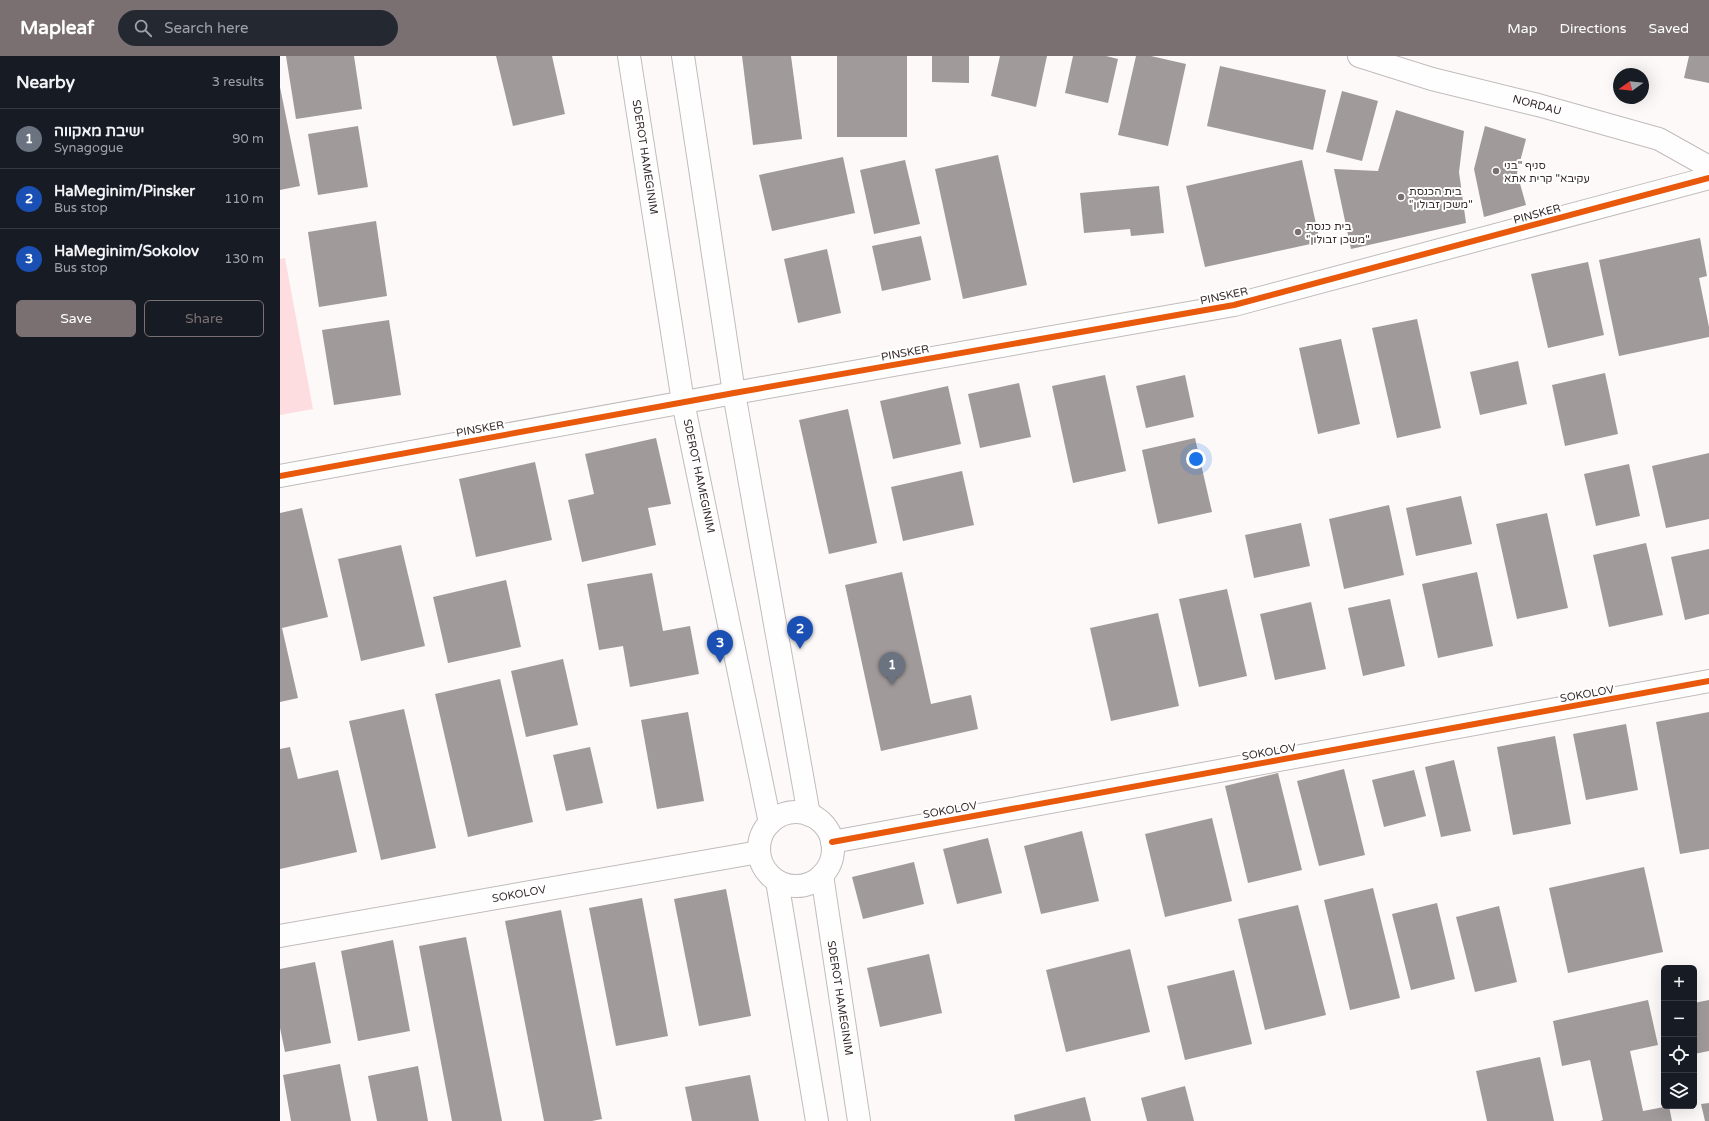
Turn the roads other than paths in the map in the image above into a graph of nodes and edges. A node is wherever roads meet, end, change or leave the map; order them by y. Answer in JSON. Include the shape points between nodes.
{"nodes":[{"id":1,"x":629,"y":56,"type":"edge"},
{"id":2,"x":683,"y":56,"type":"edge"},
{"id":3,"x":1359,"y":56,"type":"edge"},
{"id":4,"x":1709,"y":167,"type":"edge"},
{"id":5,"x":1709,"y":178,"type":"edge"},
{"id":6,"x":734,"y":393,"type":"junction"},
{"id":7,"x":683,"y":402,"type":"junction"},
{"id":8,"x":280,"y":476,"type":"edge"},
{"id":9,"x":1709,"y":682,"type":"edge"},
{"id":10,"x":809,"y":815,"type":"junction"},
{"id":11,"x":770,"y":823,"type":"junction"},
{"id":12,"x":832,"y":842,"type":"junction"},
{"id":13,"x":759,"y":852,"type":"junction"},
{"id":14,"x":822,"y":875,"type":"junction"},
{"id":15,"x":777,"y":881,"type":"junction"},
{"id":16,"x":280,"y":936,"type":"edge"},
{"id":17,"x":817,"y":1121,"type":"edge"},
{"id":18,"x":859,"y":1121,"type":"edge"}],
"edges":[{"from":1,"to":7,"type":"street","name":"SDEROT HAMEGINIM"},
{"from":2,"to":6,"type":"street"},
{"from":3,"to":4,"type":"street","name":"NORDAU","via":[[1432,79],[1659,139]]},
{"from":5,"to":6,"type":"street","name":"PINSKER","via":[[1234,305]]},
{"from":6,"to":7,"type":"street","name":"PINSKER"},
{"from":6,"to":10,"type":"street"},
{"from":7,"to":8,"type":"street","name":"PINSKER"},
{"from":7,"to":11,"type":"street","name":"SDEROT HAMEGINIM"},
{"from":9,"to":12,"type":"street","name":"SOKOLOV"},
{"from":10,"to":11,"type":"street","via":[[799,812],[788,813],[778,816]]},
{"from":10,"to":12,"type":"street","via":[[820,821]]},
{"from":11,"to":13,"type":"street","via":[[763,832]]},
{"from":12,"to":14,"type":"street","via":[[829,866]]},
{"from":13,"to":15,"type":"street","via":[[768,873]]},
{"from":13,"to":16,"type":"street","name":"SOKOLOV"},
{"from":14,"to":15,"type":"street","via":[[800,886]]},
{"from":14,"to":18,"type":"street","name":"SDEROT HAMEGINIM"},
{"from":15,"to":17,"type":"street"}]}
